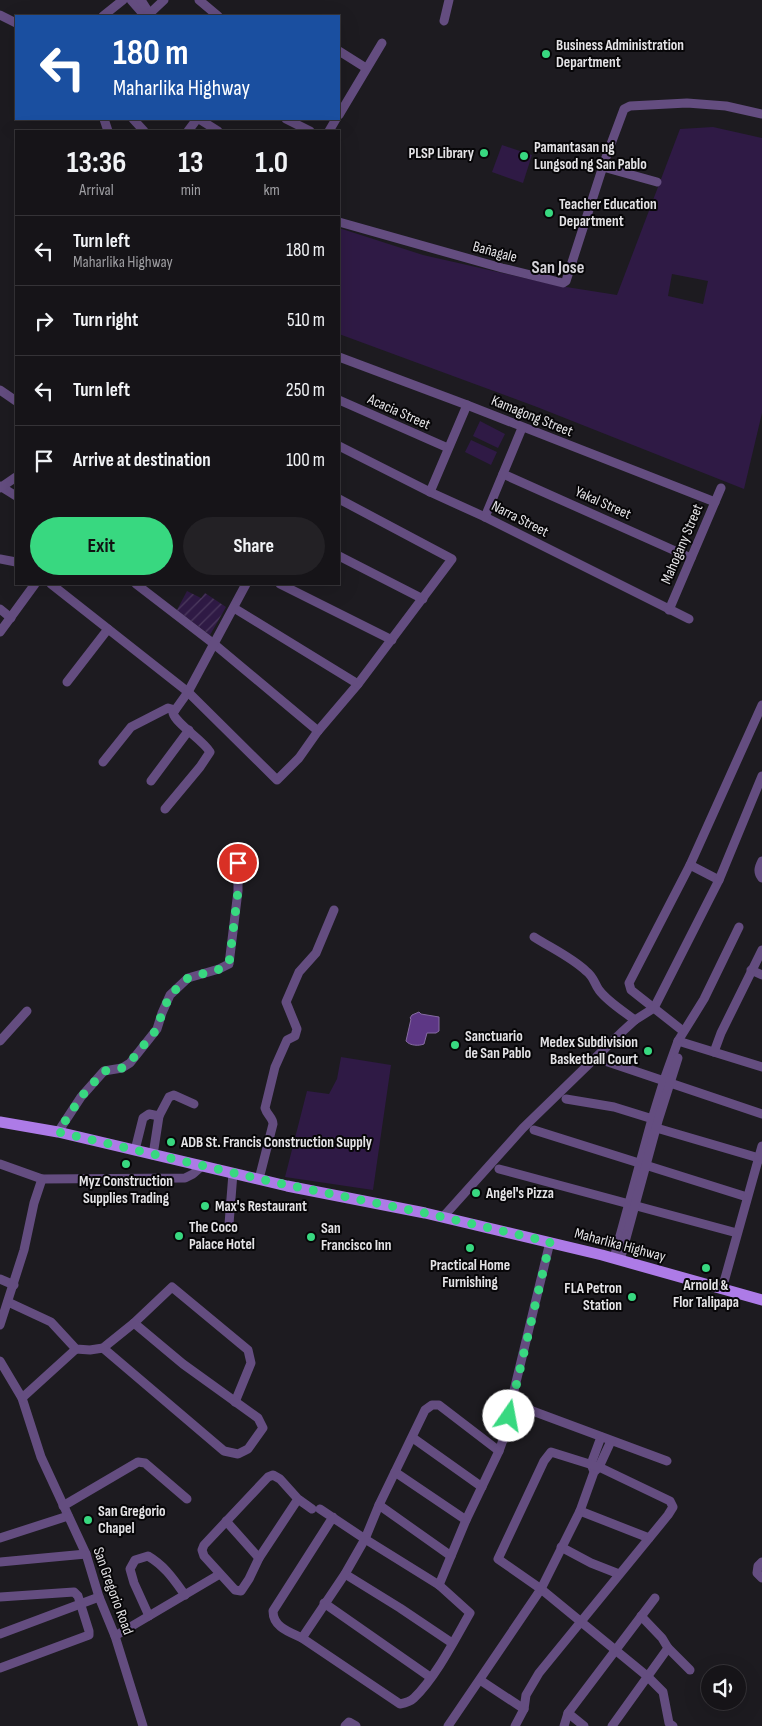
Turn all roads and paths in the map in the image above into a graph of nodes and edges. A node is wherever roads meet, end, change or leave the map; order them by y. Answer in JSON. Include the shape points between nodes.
{"nodes":[{"id":1,"x":123,"y":0,"type":"edge"},
{"id":2,"x":131,"y":0,"type":"edge"},
{"id":3,"x":141,"y":0,"type":"edge"},
{"id":4,"x":164,"y":0,"type":"edge"},
{"id":5,"x":198,"y":0,"type":"edge"},
{"id":6,"x":449,"y":0,"type":"edge"},
{"id":7,"x":0,"y":15,"type":"edge"},
{"id":8,"x":104,"y":15,"type":"edge"},
{"id":9,"x":147,"y":15,"type":"edge"},
{"id":10,"x":148,"y":15,"type":"edge"},
{"id":11,"x":149,"y":15,"type":"edge"},
{"id":12,"x":217,"y":15,"type":"edge"},
{"id":13,"x":444,"y":21,"type":"dead end"},
{"id":14,"x":15,"y":22,"type":"edge"},
{"id":15,"x":382,"y":43,"type":"dead end"},
{"id":16,"x":340,"y":52,"type":"edge"},
{"id":17,"x":366,"y":68,"type":"junction"},
{"id":18,"x":343,"y":98,"type":"edge"},
{"id":19,"x":340,"y":111,"type":"edge"},
{"id":20,"x":762,"y":114,"type":"edge"},
{"id":21,"x":134,"y":120,"type":"edge"},
{"id":22,"x":197,"y":120,"type":"edge"},
{"id":23,"x":200,"y":120,"type":"edge"},
{"id":24,"x":288,"y":120,"type":"edge"},
{"id":25,"x":143,"y":130,"type":"edge"},
{"id":26,"x":189,"y":130,"type":"edge"},
{"id":27,"x":216,"y":130,"type":"edge"},
{"id":28,"x":308,"y":130,"type":"edge"},
{"id":29,"x":602,"y":167,"type":"junction"},
{"id":30,"x":657,"y":182,"type":"dead end"},
{"id":31,"x":340,"y":222,"type":"edge"},
{"id":32,"x":340,"y":357,"type":"edge"},
{"id":33,"x":0,"y":390,"type":"edge"},
{"id":34,"x":15,"y":400,"type":"edge"},
{"id":35,"x":340,"y":400,"type":"edge"},
{"id":36,"x":467,"y":405,"type":"junction"},
{"id":37,"x":522,"y":428,"type":"junction"},
{"id":38,"x":340,"y":447,"type":"edge"},
{"id":39,"x":448,"y":448,"type":"junction"},
{"id":40,"x":503,"y":474,"type":"junction"},
{"id":41,"x":15,"y":479,"type":"edge"},
{"id":42,"x":1,"y":487,"type":"edge"},
{"id":43,"x":721,"y":488,"type":"dead end"},
{"id":44,"x":430,"y":492,"type":"junction"},
{"id":45,"x":15,"y":495,"type":"edge"},
{"id":46,"x":340,"y":500,"type":"edge"},
{"id":47,"x":715,"y":502,"type":"junction"},
{"id":48,"x":485,"y":517,"type":"junction"},
{"id":49,"x":340,"y":557,"type":"edge"},
{"id":50,"x":691,"y":558,"type":"junction"},
{"id":51,"x":0,"y":559,"type":"edge"},
{"id":52,"x":15,"y":562,"type":"edge"},
{"id":53,"x":34,"y":585,"type":"edge"},
{"id":54,"x":52,"y":585,"type":"edge"},
{"id":55,"x":137,"y":585,"type":"edge"},
{"id":56,"x":246,"y":585,"type":"edge"},
{"id":57,"x":282,"y":585,"type":"edge"},
{"id":58,"x":423,"y":599,"type":"junction"},
{"id":59,"x":234,"y":608,"type":"junction"},
{"id":60,"x":0,"y":609,"type":"edge"},
{"id":61,"x":668,"y":610,"type":"junction"},
{"id":62,"x":11,"y":618,"type":"junction"},
{"id":63,"x":689,"y":619,"type":"dead end"},
{"id":64,"x":108,"y":630,"type":"junction"},
{"id":65,"x":0,"y":632,"type":"edge"},
{"id":66,"x":392,"y":640,"type":"junction"},
{"id":67,"x":214,"y":644,"type":"junction"},
{"id":68,"x":67,"y":682,"type":"dead end"},
{"id":69,"x":358,"y":684,"type":"junction"},
{"id":70,"x":188,"y":692,"type":"junction"},
{"id":71,"x":762,"y":705,"type":"edge"},
{"id":72,"x":175,"y":710,"type":"junction"},
{"id":73,"x":189,"y":730,"type":"junction"},
{"id":74,"x":318,"y":731,"type":"junction"},
{"id":75,"x":103,"y":762,"type":"dead end"},
{"id":76,"x":762,"y":776,"type":"edge"},
{"id":77,"x":151,"y":781,"type":"dead end"},
{"id":78,"x":165,"y":810,"type":"dead end"},
{"id":79,"x":238,"y":849,"type":"dead end"},
{"id":80,"x":762,"y":861,"type":"edge"},
{"id":81,"x":690,"y":866,"type":"junction"},
{"id":82,"x":762,"y":878,"type":"edge"},
{"id":83,"x":720,"y":880,"type":"junction"},
{"id":84,"x":334,"y":910,"type":"dead end"},
{"id":85,"x":739,"y":927,"type":"dead end"},
{"id":86,"x":534,"y":937,"type":"dead end"},
{"id":87,"x":762,"y":950,"type":"edge"},
{"id":88,"x":751,"y":970,"type":"junction"},
{"id":89,"x":762,"y":975,"type":"edge"},
{"id":90,"x":654,"y":1008,"type":"junction"},
{"id":91,"x":27,"y":1011,"type":"dead end"},
{"id":92,"x":635,"y":1020,"type":"junction"},
{"id":93,"x":681,"y":1037,"type":"junction"},
{"id":94,"x":0,"y":1040,"type":"edge"},
{"id":95,"x":714,"y":1052,"type":"junction"},
{"id":96,"x":602,"y":1060,"type":"dead end"},
{"id":97,"x":762,"y":1067,"type":"edge"},
{"id":98,"x":667,"y":1081,"type":"junction"},
{"id":99,"x":566,"y":1099,"type":"dead end"},
{"id":100,"x":194,"y":1104,"type":"dead end"},
{"id":101,"x":762,"y":1114,"type":"edge"},
{"id":102,"x":159,"y":1116,"type":"junction"},
{"id":103,"x":0,"y":1122,"type":"edge"},
{"id":104,"x":654,"y":1123,"type":"junction"},
{"id":105,"x":534,"y":1130,"type":"dead end"},
{"id":106,"x":58,"y":1132,"type":"junction"},
{"id":107,"x":762,"y":1146,"type":"edge"},
{"id":108,"x":135,"y":1150,"type":"junction"},
{"id":109,"x":153,"y":1154,"type":"junction"},
{"id":110,"x":760,"y":1158,"type":"edge"},
{"id":111,"x":0,"y":1164,"type":"edge"},
{"id":112,"x":644,"y":1165,"type":"junction"},
{"id":113,"x":202,"y":1166,"type":"junction"},
{"id":114,"x":500,"y":1169,"type":"dead end"},
{"id":115,"x":233,"y":1173,"type":"junction"},
{"id":116,"x":42,"y":1179,"type":"junction"},
{"id":117,"x":259,"y":1179,"type":"junction"},
{"id":118,"x":747,"y":1197,"type":"junction"},
{"id":119,"x":633,"y":1204,"type":"junction"},
{"id":120,"x":443,"y":1217,"type":"junction"},
{"id":121,"x":229,"y":1224,"type":"dead end"},
{"id":122,"x":737,"y":1233,"type":"junction"},
{"id":123,"x":550,"y":1242,"type":"junction"},
{"id":124,"x":617,"y":1259,"type":"junction"},
{"id":125,"x":0,"y":1279,"type":"edge"},
{"id":126,"x":14,"y":1285,"type":"junction"},
{"id":127,"x":722,"y":1289,"type":"junction"},
{"id":128,"x":762,"y":1300,"type":"edge"},
{"id":129,"x":8,"y":1302,"type":"junction"},
{"id":130,"x":134,"y":1322,"type":"junction"},
{"id":131,"x":0,"y":1325,"type":"edge"},
{"id":132,"x":103,"y":1348,"type":"junction"},
{"id":133,"x":76,"y":1349,"type":"junction"},
{"id":134,"x":0,"y":1361,"type":"edge"},
{"id":135,"x":22,"y":1398,"type":"junction"},
{"id":136,"x":235,"y":1402,"type":"junction"},
{"id":137,"x":511,"y":1403,"type":"junction"},
{"id":138,"x":602,"y":1437,"type":"junction"},
{"id":139,"x":413,"y":1438,"type":"junction"},
{"id":140,"x":611,"y":1440,"type":"junction"},
{"id":141,"x":499,"y":1451,"type":"junction"},
{"id":142,"x":667,"y":1461,"type":"dead end"},
{"id":143,"x":595,"y":1468,"type":"junction"},
{"id":144,"x":395,"y":1472,"type":"junction"},
{"id":145,"x":482,"y":1487,"type":"junction"},
{"id":146,"x":187,"y":1499,"type":"dead end"},
{"id":147,"x":298,"y":1499,"type":"junction"},
{"id":148,"x":379,"y":1505,"type":"junction"},
{"id":149,"x":63,"y":1506,"type":"junction"},
{"id":150,"x":580,"y":1511,"type":"junction"},
{"id":151,"x":68,"y":1516,"type":"junction"},
{"id":152,"x":333,"y":1517,"type":"junction"},
{"id":153,"x":466,"y":1520,"type":"junction"},
{"id":154,"x":226,"y":1521,"type":"junction"},
{"id":155,"x":0,"y":1538,"type":"edge"},
{"id":156,"x":649,"y":1538,"type":"junction"},
{"id":157,"x":365,"y":1539,"type":"junction"},
{"id":158,"x":561,"y":1547,"type":"junction"},
{"id":159,"x":86,"y":1554,"type":"junction"},
{"id":160,"x":451,"y":1556,"type":"junction"},
{"id":161,"x":259,"y":1558,"type":"junction"},
{"id":162,"x":0,"y":1562,"type":"edge"},
{"id":163,"x":762,"y":1562,"type":"edge"},
{"id":164,"x":220,"y":1574,"type":"junction"},
{"id":165,"x":345,"y":1574,"type":"junction"},
{"id":166,"x":620,"y":1574,"type":"junction"},
{"id":167,"x":762,"y":1578,"type":"edge"},
{"id":168,"x":439,"y":1585,"type":"junction"},
{"id":169,"x":541,"y":1589,"type":"junction"},
{"id":170,"x":185,"y":1595,"type":"junction"},
{"id":171,"x":99,"y":1596,"type":"junction"},
{"id":172,"x":0,"y":1597,"type":"edge"},
{"id":173,"x":654,"y":1598,"type":"dead end"},
{"id":174,"x":324,"y":1603,"type":"junction"},
{"id":175,"x":80,"y":1604,"type":"junction"},
{"id":176,"x":149,"y":1616,"type":"junction"},
{"id":177,"x":641,"y":1616,"type":"junction"},
{"id":178,"x":580,"y":1622,"type":"junction"},
{"id":179,"x":0,"y":1634,"type":"edge"},
{"id":180,"x":115,"y":1636,"type":"junction"},
{"id":181,"x":302,"y":1638,"type":"junction"},
{"id":182,"x":452,"y":1643,"type":"junction"},
{"id":183,"x":668,"y":1648,"type":"junction"},
{"id":184,"x":615,"y":1650,"type":"junction"},
{"id":185,"x":0,"y":1668,"type":"edge"},
{"id":186,"x":690,"y":1670,"type":"dead end"},
{"id":187,"x":647,"y":1676,"type":"junction"},
{"id":188,"x":430,"y":1677,"type":"junction"},
{"id":189,"x":480,"y":1680,"type":"junction"},
{"id":190,"x":524,"y":1709,"type":"junction"},
{"id":191,"x":568,"y":1713,"type":"junction"},
{"id":192,"x":670,"y":1725,"type":"edge"},
{"id":193,"x":143,"y":1726,"type":"edge"},
{"id":194,"x":345,"y":1726,"type":"edge"},
{"id":195,"x":356,"y":1726,"type":"edge"},
{"id":196,"x":448,"y":1726,"type":"edge"},
{"id":197,"x":515,"y":1726,"type":"edge"},
{"id":198,"x":564,"y":1726,"type":"edge"},
{"id":199,"x":584,"y":1726,"type":"edge"},
{"id":200,"x":612,"y":1726,"type":"edge"}],
"edges":[{"from":1,"to":8,"type":"street"},
{"from":2,"to":9,"type":"street"},
{"from":3,"to":10,"type":"street"},
{"from":4,"to":11,"type":"street"},
{"from":5,"to":12,"type":"street"},
{"from":6,"to":13,"type":"street"},
{"from":7,"to":14,"type":"street"},
{"from":15,"to":17,"type":"street"},
{"from":16,"to":17,"type":"street"},
{"from":17,"to":18,"type":"street"},
{"from":18,"to":19,"type":"street"},
{"from":20,"to":29,"type":"street","name":"Bañagale","via":[[726,106],[687,103],[630,106],[624,109],[617,124]]},
{"from":21,"to":25,"type":"street"},
{"from":22,"to":26,"type":"street"},
{"from":23,"to":27,"type":"street"},
{"from":24,"to":28,"type":"street"},
{"from":29,"to":30,"type":"street"},
{"from":29,"to":31,"type":"street","name":"Bañagale","via":[[563,283]]},
{"from":32,"to":36,"type":"street","name":"Kamagong Street"},
{"from":33,"to":34,"type":"street"},
{"from":35,"to":39,"type":"street","name":"Acacia Street"},
{"from":36,"to":37,"type":"street","name":"Kamagong Street"},
{"from":36,"to":39,"type":"street"},
{"from":37,"to":40,"type":"street"},
{"from":37,"to":47,"type":"street","name":"Kamagong Street"},
{"from":38,"to":44,"type":"street","name":"Narra Street"},
{"from":39,"to":44,"type":"street"},
{"from":40,"to":48,"type":"street"},
{"from":40,"to":50,"type":"street","name":"Yakal Street"},
{"from":41,"to":42,"type":"street"},
{"from":42,"to":45,"type":"street"},
{"from":43,"to":47,"type":"street","name":"Mahogany Street"},
{"from":44,"to":48,"type":"street","name":"Narra Street"},
{"from":46,"to":58,"type":"street","via":[[452,559]]},
{"from":47,"to":50,"type":"street","name":"Mahogany Street"},
{"from":48,"to":61,"type":"street","name":"Narra Street"},
{"from":49,"to":58,"type":"street"},
{"from":50,"to":61,"type":"street","name":"Mahogany Street"},
{"from":51,"to":52,"type":"street"},
{"from":53,"to":62,"type":"street"},
{"from":54,"to":64,"type":"street"},
{"from":55,"to":67,"type":"street"},
{"from":56,"to":59,"type":"street"},
{"from":57,"to":66,"type":"street"},
{"from":58,"to":66,"type":"street"},
{"from":59,"to":67,"type":"street"},
{"from":59,"to":69,"type":"street"},
{"from":60,"to":62,"type":"street"},
{"from":61,"to":63,"type":"street","name":"Narra Street"},
{"from":62,"to":65,"type":"street"},
{"from":64,"to":68,"type":"street"},
{"from":64,"to":70,"type":"street"},
{"from":66,"to":69,"type":"street"},
{"from":67,"to":70,"type":"street"},
{"from":67,"to":74,"type":"street"},
{"from":69,"to":74,"type":"street"},
{"from":70,"to":72,"type":"street"},
{"from":70,"to":74,"type":"street","via":[[277,780],[299,758]]},
{"from":71,"to":81,"type":"street"},
{"from":72,"to":73,"type":"street","via":[[174,717]]},
{"from":72,"to":75,"type":"street","via":[[168,708],[131,727]]},
{"from":73,"to":77,"type":"street"},
{"from":73,"to":78,"type":"street","via":[[210,752]]},
{"from":76,"to":83,"type":"street"},
{"from":79,"to":106,"type":"street","via":[[238,891],[229,964],[188,978],[170,995],[157,1029],[130,1062],[122,1068],[104,1071],[81,1097]]},
{"from":80,"to":82,"type":"street","via":[[758,870]]},
{"from":81,"to":83,"type":"street"},
{"from":81,"to":90,"type":"street","via":[[629,983],[629,988]]},
{"from":83,"to":90,"type":"street"},
{"from":84,"to":117,"type":"street","via":[[316,953],[299,972],[286,1002],[297,1029],[295,1036],[286,1040],[279,1055],[267,1100],[266,1113],[273,1124]]},
{"from":85,"to":93,"type":"street","via":[[704,999]]},
{"from":86,"to":92,"type":"street","via":[[588,972],[604,995]]},
{"from":87,"to":88,"type":"street"},
{"from":88,"to":89,"type":"street"},
{"from":88,"to":95,"type":"street"},
{"from":90,"to":92,"type":"street"},
{"from":90,"to":93,"type":"street"},
{"from":91,"to":94,"type":"street"},
{"from":92,"to":120,"type":"street","via":[[523,1128]]},
{"from":93,"to":95,"type":"street"},
{"from":93,"to":98,"type":"street"},
{"from":95,"to":97,"type":"street"},
{"from":96,"to":98,"type":"street"},
{"from":98,"to":101,"type":"street"},
{"from":98,"to":104,"type":"street"},
{"from":99,"to":104,"type":"street","via":[[614,1108]]},
{"from":100,"to":102,"type":"street","via":[[174,1095]]},
{"from":102,"to":108,"type":"street","via":[[149,1114],[143,1118]]},
{"from":102,"to":109,"type":"street"},
{"from":103,"to":106,"type":"main road","name":"Maharlika Highway"},
{"from":104,"to":110,"type":"street"},
{"from":104,"to":112,"type":"street"},
{"from":105,"to":112,"type":"street"},
{"from":106,"to":108,"type":"main road","name":"Maharlika Highway"},
{"from":107,"to":110,"type":"street"},
{"from":108,"to":109,"type":"main road","name":"Maharlika Highway"},
{"from":109,"to":113,"type":"main road","name":"Maharlika Highway"},
{"from":110,"to":118,"type":"street"},
{"from":111,"to":116,"type":"street"},
{"from":112,"to":118,"type":"street"},
{"from":112,"to":119,"type":"street"},
{"from":113,"to":115,"type":"main road","name":"Maharlika Highway"},
{"from":113,"to":116,"type":"street","via":[[185,1178]]},
{"from":114,"to":119,"type":"street"},
{"from":115,"to":117,"type":"main road","name":"Maharlika Highway"},
{"from":115,"to":121,"type":"street"},
{"from":116,"to":126,"type":"street"},
{"from":117,"to":120,"type":"main road","name":"Maharlika Highway"},
{"from":118,"to":122,"type":"street"},
{"from":119,"to":122,"type":"street"},
{"from":119,"to":124,"type":"street"},
{"from":120,"to":123,"type":"main road","name":"Maharlika Highway"},
{"from":122,"to":127,"type":"street"},
{"from":123,"to":124,"type":"main road","name":"Maharlika Highway"},
{"from":123,"to":137,"type":"street"},
{"from":124,"to":127,"type":"main road","name":"Maharlika Highway"},
{"from":125,"to":126,"type":"street"},
{"from":126,"to":129,"type":"street"},
{"from":127,"to":128,"type":"main road","name":"Maharlika Highway"},
{"from":129,"to":131,"type":"street"},
{"from":129,"to":133,"type":"street","via":[[51,1322]]},
{"from":130,"to":132,"type":"street"},
{"from":130,"to":136,"type":"street"},
{"from":130,"to":136,"type":"street","via":[[172,1287],[184,1296],[248,1350],[251,1363]]},
{"from":132,"to":133,"type":"street"},
{"from":132,"to":136,"type":"street","via":[[224,1451],[238,1454],[248,1449],[264,1428],[258,1418]]},
{"from":133,"to":135,"type":"street"},
{"from":134,"to":135,"type":"street","name":"San Gregorio Road"},
{"from":135,"to":149,"type":"street","name":"San Gregorio Road","via":[[41,1457]]},
{"from":137,"to":138,"type":"street"},
{"from":137,"to":141,"type":"street"},
{"from":138,"to":140,"type":"street"},
{"from":138,"to":143,"type":"street"},
{"from":139,"to":141,"type":"street","via":[[425,1410],[432,1405],[440,1405]]},
{"from":139,"to":144,"type":"street"},
{"from":139,"to":145,"type":"street"},
{"from":140,"to":142,"type":"street"},
{"from":140,"to":143,"type":"street"},
{"from":141,"to":145,"type":"street"},
{"from":143,"to":150,"type":"street"},
{"from":143,"to":156,"type":"street","via":[[670,1501],[672,1508]]},
{"from":143,"to":169,"type":"street","via":[[550,1452],[498,1559]]},
{"from":144,"to":148,"type":"street"},
{"from":144,"to":153,"type":"street"},
{"from":145,"to":153,"type":"street"},
{"from":146,"to":149,"type":"street","via":[[144,1463],[138,1462]]},
{"from":147,"to":152,"type":"street"},
{"from":147,"to":154,"type":"street","via":[[273,1475]]},
{"from":147,"to":161,"type":"street"},
{"from":148,"to":157,"type":"street"},
{"from":148,"to":160,"type":"street"},
{"from":149,"to":151,"type":"street","name":"San Gregorio Road"},
{"from":150,"to":156,"type":"street"},
{"from":150,"to":158,"type":"street"},
{"from":151,"to":155,"type":"street"},
{"from":151,"to":159,"type":"street","name":"San Gregorio Road"},
{"from":152,"to":157,"type":"street"},
{"from":152,"to":181,"type":"street","via":[[273,1611],[278,1625]]},
{"from":153,"to":160,"type":"street"},
{"from":154,"to":161,"type":"street"},
{"from":154,"to":164,"type":"street","via":[[202,1550]]},
{"from":156,"to":166,"type":"street"},
{"from":157,"to":165,"type":"street"},
{"from":157,"to":168,"type":"street"},
{"from":158,"to":166,"type":"street"},
{"from":158,"to":169,"type":"street"},
{"from":159,"to":162,"type":"street"},
{"from":159,"to":171,"type":"street","name":"San Gregorio Road"},
{"from":160,"to":168,"type":"street"},
{"from":161,"to":164,"type":"street","via":[[241,1591],[235,1590]]},
{"from":163,"to":167,"type":"street","via":[[757,1573]]},
{"from":164,"to":170,"type":"street"},
{"from":165,"to":174,"type":"street"},
{"from":165,"to":182,"type":"street"},
{"from":166,"to":178,"type":"street"},
{"from":168,"to":182,"type":"street","via":[[470,1613]]},
{"from":169,"to":178,"type":"street"},
{"from":169,"to":189,"type":"street"},
{"from":170,"to":176,"type":"street"},
{"from":170,"to":176,"type":"street","via":[[157,1562],[148,1556],[135,1560],[130,1569]]},
{"from":171,"to":175,"type":"street"},
{"from":171,"to":180,"type":"street","name":"San Gregorio Road"},
{"from":172,"to":175,"type":"street","via":[[74,1592]]},
{"from":173,"to":177,"type":"street"},
{"from":174,"to":181,"type":"street"},
{"from":174,"to":188,"type":"street"},
{"from":175,"to":179,"type":"street"},
{"from":175,"to":185,"type":"street","via":[[89,1635]]},
{"from":176,"to":180,"type":"street"},
{"from":177,"to":183,"type":"street"},
{"from":177,"to":184,"type":"street"},
{"from":178,"to":184,"type":"street"},
{"from":178,"to":190,"type":"street","via":[[540,1673],[526,1695]]},
{"from":180,"to":193,"type":"street","name":"San Gregorio Road"},
{"from":181,"to":188,"type":"street","via":[[400,1704],[414,1700]]},
{"from":182,"to":188,"type":"street"},
{"from":183,"to":186,"type":"street"},
{"from":183,"to":187,"type":"street"},
{"from":184,"to":187,"type":"street"},
{"from":184,"to":191,"type":"street"},
{"from":187,"to":192,"type":"street","via":[[663,1692]]},
{"from":187,"to":200,"type":"street"},
{"from":189,"to":190,"type":"street"},
{"from":189,"to":196,"type":"street"},
{"from":190,"to":197,"type":"street"},
{"from":191,"to":198,"type":"street"},
{"from":191,"to":199,"type":"street"},
{"from":194,"to":195,"type":"street","via":[[349,1722]]}]}
